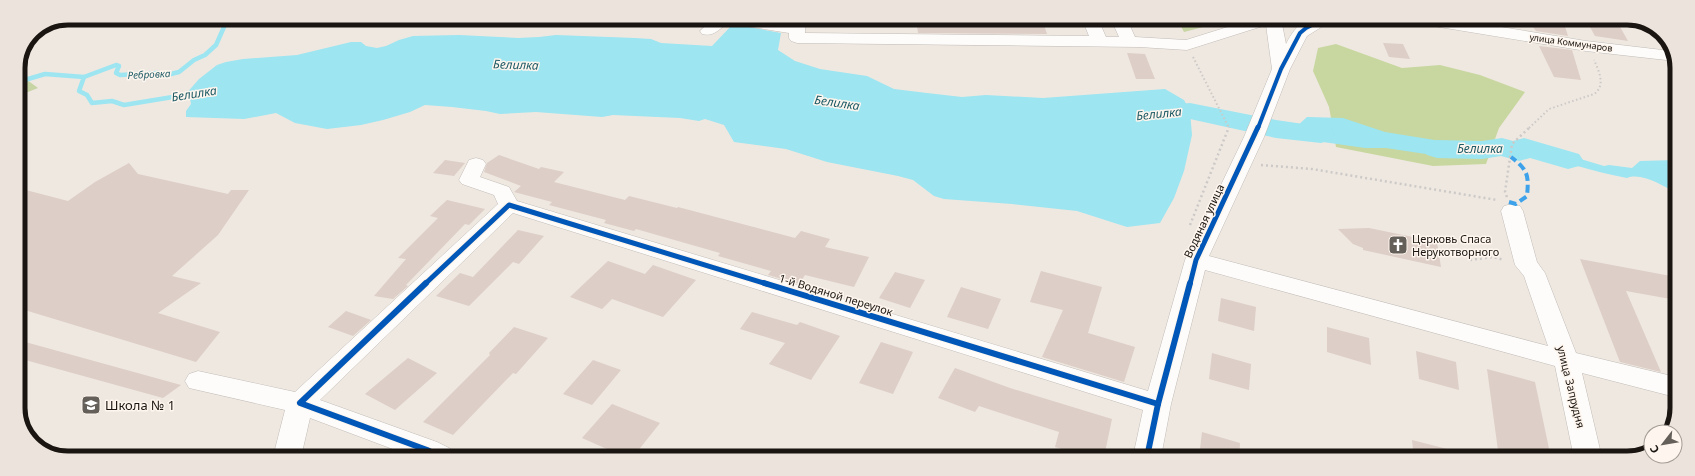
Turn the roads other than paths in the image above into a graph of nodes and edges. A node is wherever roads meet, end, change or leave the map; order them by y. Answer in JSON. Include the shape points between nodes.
{"nodes":[{"id":1,"x":715,"y":25,"type":"edge"},
{"id":2,"x":798,"y":25,"type":"edge"},
{"id":3,"x":1093,"y":25,"type":"edge"},
{"id":4,"x":1122,"y":25,"type":"edge"},
{"id":5,"x":1250,"y":25,"type":"edge"},
{"id":6,"x":1274,"y":25,"type":"edge"},
{"id":7,"x":1311,"y":25,"type":"edge"},
{"id":8,"x":1458,"y":25,"type":"edge"},
{"id":9,"x":1234,"y":30,"type":"junction"},
{"id":10,"x":708,"y":31,"type":"dead end"},
{"id":11,"x":1277,"y":38,"type":"junction"},
{"id":12,"x":1100,"y":42,"type":"junction"},
{"id":13,"x":1130,"y":42,"type":"junction"},
{"id":14,"x":1668,"y":55,"type":"edge"},
{"id":15,"x":1281,"y":69,"type":"junction"},
{"id":16,"x":476,"y":164,"type":"dead end"},
{"id":17,"x":1506,"y":201,"type":"road end"},
{"id":18,"x":509,"y":205,"type":"junction"},
{"id":19,"x":1196,"y":260,"type":"junction"},
{"id":20,"x":1566,"y":360,"type":"junction"},
{"id":21,"x":198,"y":381,"type":"dead end"},
{"id":22,"x":1670,"y":386,"type":"edge"},
{"id":23,"x":300,"y":403,"type":"junction"},
{"id":24,"x":1158,"y":404,"type":"junction"},
{"id":25,"x":288,"y":451,"type":"edge"},
{"id":26,"x":416,"y":451,"type":"edge"},
{"id":27,"x":1148,"y":451,"type":"edge"},
{"id":28,"x":1586,"y":451,"type":"edge"}],
"edges":[{"from":1,"to":10,"type":"street"},
{"from":2,"to":12,"type":"street","via":[[798,38]]},
{"from":3,"to":12,"type":"street"},
{"from":4,"to":13,"type":"street"},
{"from":5,"to":9,"type":"street"},
{"from":6,"to":11,"type":"street"},
{"from":7,"to":15,"type":"street","name":"Водяная улица","via":[[1300,33]]},
{"from":8,"to":14,"type":"street","name":"улица Коммунаров","via":[[1586,46]]},
{"from":9,"to":11,"type":"street","via":[[1261,32]]},
{"from":9,"to":13,"type":"street","via":[[1187,45]]},
{"from":11,"to":15,"type":"street"},
{"from":12,"to":13,"type":"street"},
{"from":15,"to":19,"type":"street","name":"Водяная улица","via":[[1254,137]]},
{"from":16,"to":18,"type":"street","via":[[469,180],[502,191]]},
{"from":17,"to":20,"type":"street","name":"улица Запрудня"},
{"from":18,"to":23,"type":"street"},
{"from":18,"to":24,"type":"street","name":"1-й Водяной переулок"},
{"from":19,"to":20,"type":"street"},
{"from":19,"to":24,"type":"street","name":"Водяная улица"},
{"from":20,"to":22,"type":"street"},
{"from":20,"to":28,"type":"street","name":"улица Запрудня"},
{"from":21,"to":23,"type":"street"},
{"from":23,"to":25,"type":"street"},
{"from":23,"to":26,"type":"street"},
{"from":24,"to":27,"type":"street","name":"Водяная улица"}]}
